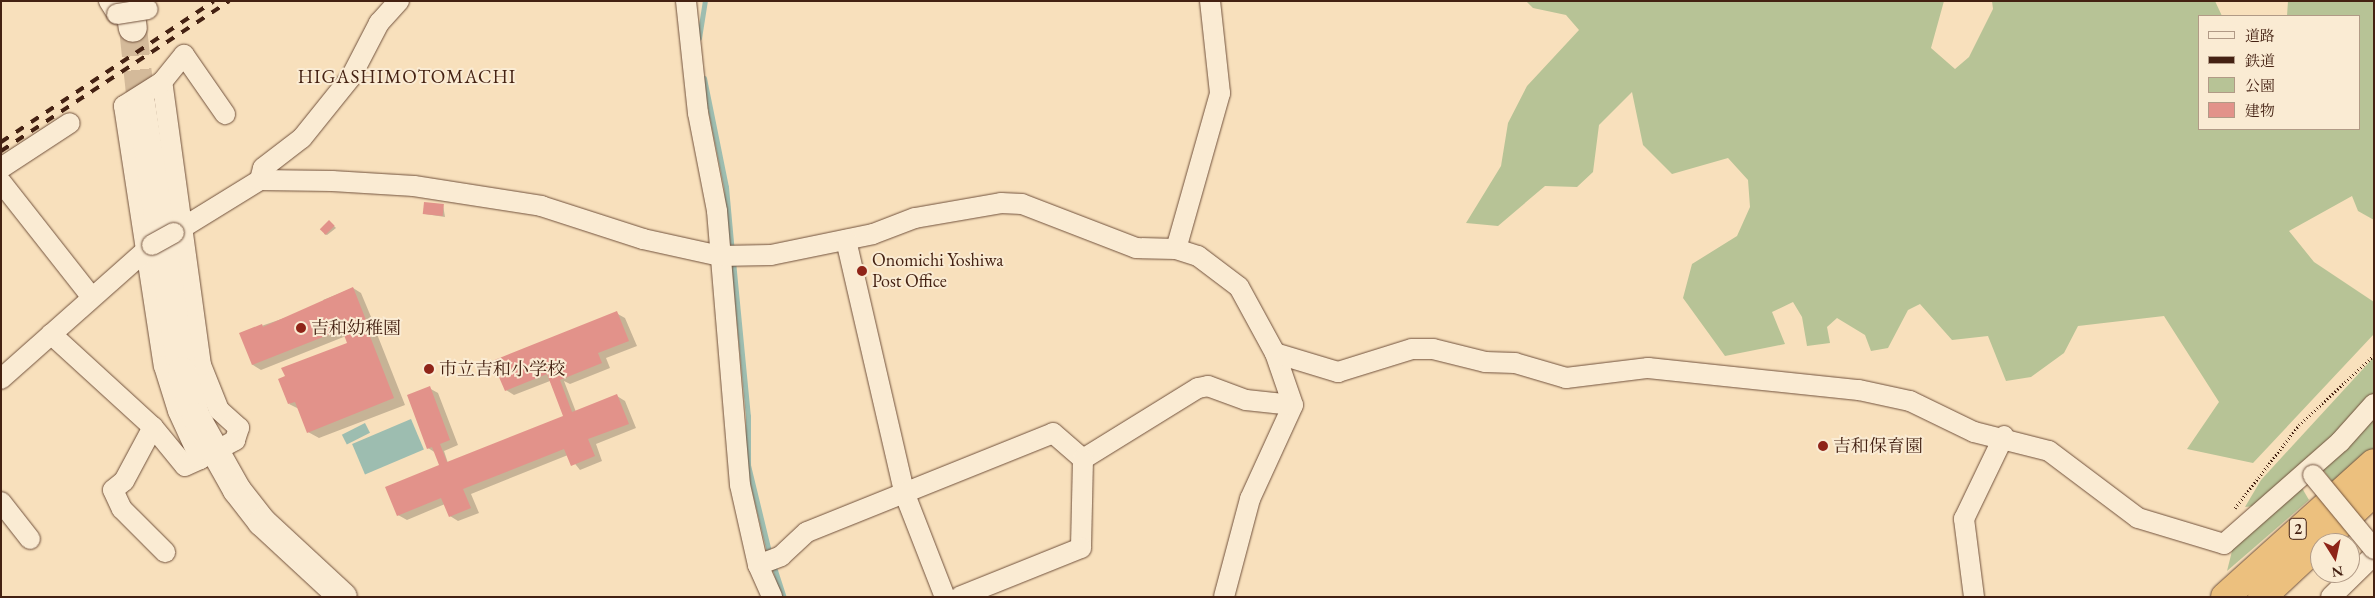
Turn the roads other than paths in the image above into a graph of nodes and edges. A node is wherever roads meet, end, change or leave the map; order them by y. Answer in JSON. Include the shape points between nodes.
{"nodes":[{"id":1,"x":399,"y":1,"type":"edge"},
{"id":2,"x":686,"y":1,"type":"edge"},
{"id":3,"x":1210,"y":1,"type":"edge"},
{"id":4,"x":162,"y":82,"type":"junction"},
{"id":5,"x":141,"y":103,"type":"tunnel mouth"},
{"id":6,"x":225,"y":114,"type":"dead end"},
{"id":7,"x":70,"y":123,"type":"dead end"},
{"id":8,"x":1,"y":168,"type":"edge"},
{"id":9,"x":260,"y":180,"type":"junction"},
{"id":10,"x":1,"y":182,"type":"edge"},
{"id":11,"x":178,"y":231,"type":"junction"},
{"id":12,"x":846,"y":240,"type":"junction"},
{"id":13,"x":150,"y":246,"type":"junction"},
{"id":14,"x":1176,"y":249,"type":"junction"},
{"id":15,"x":720,"y":256,"type":"junction"},
{"id":16,"x":90,"y":295,"type":"junction"},
{"id":17,"x":51,"y":334,"type":"junction"},
{"id":18,"x":1275,"y":354,"type":"junction"},
{"id":19,"x":1,"y":379,"type":"edge"},
{"id":20,"x":1293,"y":404,"type":"junction"},
{"id":21,"x":2374,"y":404,"type":"edge"},
{"id":22,"x":153,"y":427,"type":"junction"},
{"id":23,"x":2004,"y":436,"type":"junction"},
{"id":24,"x":207,"y":455,"type":"junction"},
{"id":25,"x":1083,"y":460,"type":"junction"},
{"id":26,"x":2374,"y":463,"type":"edge"},
{"id":27,"x":2309,"y":472,"type":"junction"},
{"id":28,"x":904,"y":492,"type":"junction"},
{"id":29,"x":2374,"y":492,"type":"edge"},
{"id":30,"x":1,"y":502,"type":"edge"},
{"id":31,"x":2331,"y":533,"type":"edge"},
{"id":32,"x":30,"y":539,"type":"dead end"},
{"id":33,"x":2280,"y":546,"type":"junction"},
{"id":34,"x":2374,"y":548,"type":"edge"},
{"id":35,"x":166,"y":552,"type":"dead end"},
{"id":36,"x":2310,"y":552,"type":"edge"},
{"id":37,"x":2374,"y":555,"type":"edge"},
{"id":38,"x":758,"y":565,"type":"junction"},
{"id":39,"x":343,"y":597,"type":"edge"},
{"id":40,"x":772,"y":597,"type":"edge"},
{"id":41,"x":945,"y":597,"type":"edge"},
{"id":42,"x":960,"y":597,"type":"edge"},
{"id":43,"x":1224,"y":597,"type":"edge"},
{"id":44,"x":1974,"y":597,"type":"edge"},
{"id":45,"x":2217,"y":597,"type":"edge"},
{"id":46,"x":2225,"y":597,"type":"edge"},
{"id":47,"x":2262,"y":597,"type":"edge"},
{"id":48,"x":2331,"y":597,"type":"edge"}],
"edges":[{"from":1,"to":9,"type":"street","via":[[379,23],[351,77],[302,138],[263,168]]},
{"from":2,"to":15,"type":"street"},
{"from":3,"to":14,"type":"street","via":[[1220,93]]},
{"from":4,"to":6,"type":"street","via":[[184,56]]},
{"from":4,"to":11,"type":"street"},
{"from":4,"to":13,"type":"street","via":[[124,106]]},
{"from":5,"to":24,"type":"street","via":[[182,372]]},
{"from":7,"to":8,"type":"street"},
{"from":9,"to":11,"type":"street"},
{"from":9,"to":15,"type":"street","via":[[414,186],[541,206],[643,239]]},
{"from":10,"to":16,"type":"street"},
{"from":11,"to":13,"type":"street","bridge":true},
{"from":11,"to":24,"type":"street","via":[[201,365],[219,410],[239,428],[235,440]]},
{"from":12,"to":14,"type":"street","via":[[915,218],[1001,204],[1022,204],[1136,248]]},
{"from":12,"to":15,"type":"street","via":[[771,255]]},
{"from":12,"to":28,"type":"street"},
{"from":13,"to":16,"type":"street"},
{"from":13,"to":24,"type":"street","via":[[164,366],[178,411]]},
{"from":14,"to":18,"type":"street","via":[[1198,256],[1239,286]]},
{"from":15,"to":38,"type":"street","via":[[740,485]]},
{"from":16,"to":17,"type":"street"},
{"from":17,"to":19,"type":"street"},
{"from":17,"to":22,"type":"street"},
{"from":18,"to":20,"type":"street"},
{"from":18,"to":23,"type":"street","via":[[1338,372],[1412,349],[1433,349],[1485,362],[1515,363],[1566,378],[1648,368],[1860,390],[1926,407],[1974,432]]},
{"from":20,"to":25,"type":"street","via":[[1246,400],[1208,386],[1198,388]]},
{"from":20,"to":43,"type":"street","via":[[1250,499]]},
{"from":21,"to":27,"type":"street"},
{"from":22,"to":24,"type":"street","via":[[186,466]]},
{"from":22,"to":35,"type":"street","via":[[124,481],[113,490],[122,509]]},
{"from":23,"to":27,"type":"street","via":[[2049,450],[2138,518],[2224,544]]},
{"from":23,"to":44,"type":"street","via":[[1964,519]]},
{"from":24,"to":39,"type":"street","via":[[262,522]]},
{"from":25,"to":28,"type":"street","via":[[1054,432]]},
{"from":25,"to":42,"type":"street","via":[[1081,548]]},
{"from":26,"to":33,"type":"highway","number":"2"},
{"from":27,"to":34,"type":"street","bridge":true},
{"from":28,"to":38,"type":"street","via":[[807,532],[781,556]]},
{"from":28,"to":41,"type":"street"},
{"from":29,"to":31,"type":"highway","number":"2"},
{"from":30,"to":32,"type":"street"},
{"from":33,"to":45,"type":"highway"},
{"from":33,"to":46,"type":"highway","number":"2"},
{"from":36,"to":47,"type":"highway","number":"2"},
{"from":37,"to":48,"type":"street"},
{"from":38,"to":40,"type":"street"}]}
